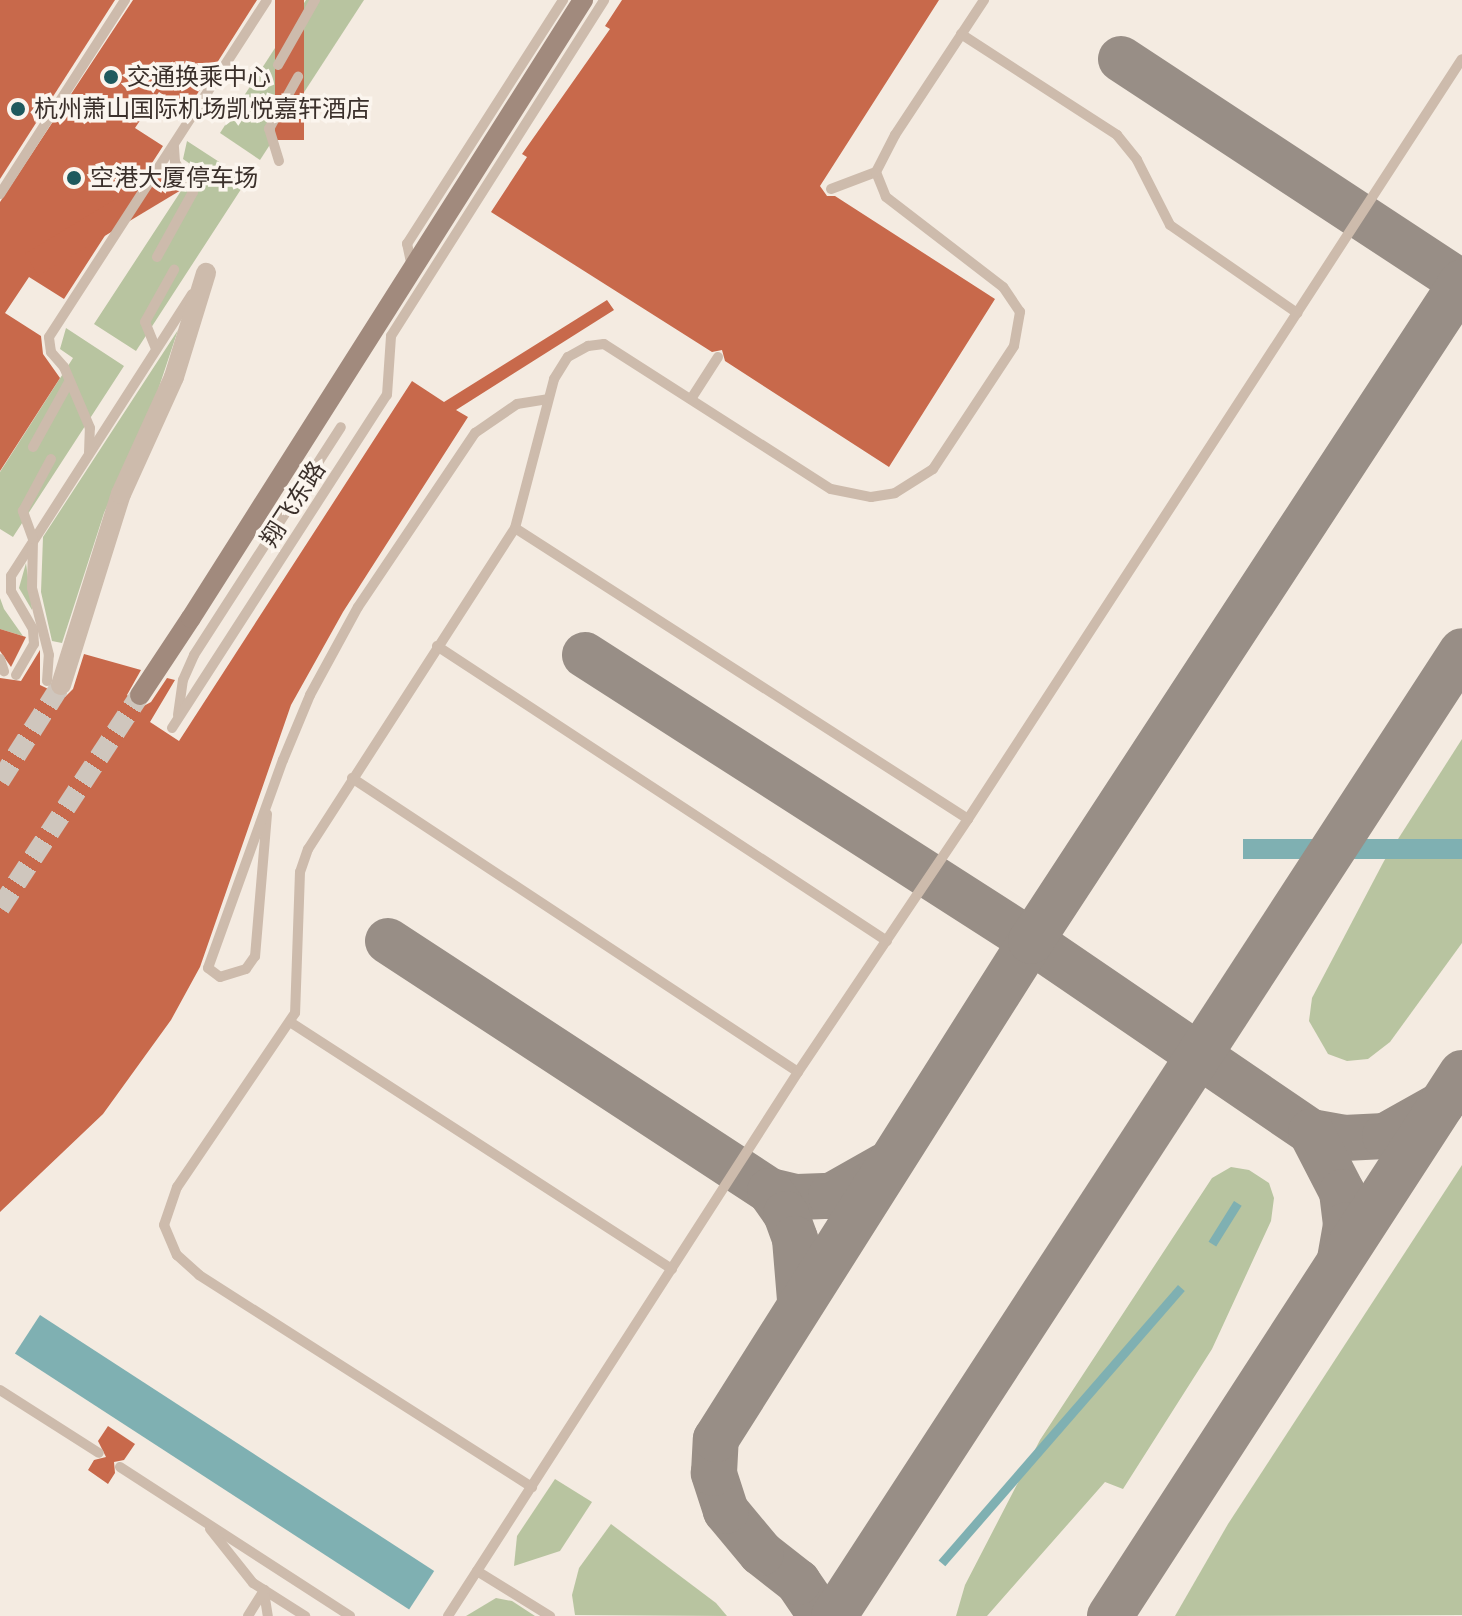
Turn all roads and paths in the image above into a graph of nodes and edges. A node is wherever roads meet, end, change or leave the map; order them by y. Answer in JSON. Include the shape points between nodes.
{"nodes":[{"id":1,"x":125,"y":0,"type":"edge"},
{"id":2,"x":267,"y":0,"type":"edge"},
{"id":3,"x":315,"y":0,"type":"edge"},
{"id":4,"x":563,"y":0,"type":"edge"},
{"id":5,"x":583,"y":0,"type":"edge"},
{"id":6,"x":604,"y":0,"type":"edge"},
{"id":7,"x":984,"y":0,"type":"edge"},
{"id":8,"x":961,"y":34,"type":"junction"},
{"id":9,"x":1462,"y":59,"type":"edge"},
{"id":10,"x":278,"y":65,"type":"dead end"},
{"id":11,"x":298,"y":77,"type":"dead end"},
{"id":12,"x":174,"y":146,"type":"junction"},
{"id":13,"x":279,"y":161,"type":"dead end"},
{"id":14,"x":876,"y":172,"type":"junction"},
{"id":15,"x":831,"y":189,"type":"dead end"},
{"id":16,"x":0,"y":194,"type":"edge"},
{"id":17,"x":157,"y":257,"type":"dead end"},
{"id":18,"x":413,"y":268,"type":"junction"},
{"id":19,"x":174,"y":270,"type":"dead end"},
{"id":20,"x":206,"y":273,"type":"joint"},
{"id":21,"x":418,"y":292,"type":"junction"},
{"id":22,"x":1297,"y":313,"type":"junction"},
{"id":23,"x":156,"y":349,"type":"junction"},
{"id":24,"x":718,"y":357,"type":"dead end"},
{"id":25,"x":69,"y":382,"type":"junction"},
{"id":26,"x":548,"y":399,"type":"junction"},
{"id":27,"x":691,"y":399,"type":"junction"},
{"id":28,"x":341,"y":427,"type":"dead end"},
{"id":29,"x":33,"y":447,"type":"dead end"},
{"id":30,"x":89,"y":453,"type":"junction"},
{"id":31,"x":51,"y":459,"type":"dead end"},
{"id":32,"x":515,"y":528,"type":"junction"},
{"id":33,"x":33,"y":539,"type":"junction"},
{"id":34,"x":437,"y":646,"type":"junction"},
{"id":35,"x":0,"y":659,"type":"edge"},
{"id":36,"x":4,"y":671,"type":"dead end"},
{"id":37,"x":16,"y":675,"type":"dead end"},
{"id":38,"x":54,"y":683,"type":"joint"},
{"id":39,"x":140,"y":695,"type":"tunnel mouth"},
{"id":40,"x":352,"y":778,"type":"junction"},
{"id":41,"x":267,"y":814,"type":"junction"},
{"id":42,"x":968,"y":819,"type":"junction"},
{"id":43,"x":887,"y":941,"type":"junction"},
{"id":44,"x":290,"y":1022,"type":"junction"},
{"id":45,"x":798,"y":1072,"type":"junction"},
{"id":46,"x":672,"y":1269,"type":"junction"},
{"id":47,"x":0,"y":1390,"type":"edge"},
{"id":48,"x":99,"y":1453,"type":"dead end"},
{"id":49,"x":120,"y":1467,"type":"dead end"},
{"id":50,"x":532,"y":1487,"type":"junction"},
{"id":51,"x":204,"y":1521,"type":"junction"},
{"id":52,"x":477,"y":1571,"type":"junction"},
{"id":53,"x":264,"y":1590,"type":"junction"},
{"id":54,"x":248,"y":1616,"type":"edge"},
{"id":55,"x":268,"y":1616,"type":"edge"},
{"id":56,"x":305,"y":1616,"type":"edge"},
{"id":57,"x":350,"y":1616,"type":"edge"},
{"id":58,"x":448,"y":1616,"type":"edge"},
{"id":59,"x":550,"y":1616,"type":"edge"}],
"edges":[{"from":1,"to":16,"type":"lane"},
{"from":2,"to":12,"type":"lane"},
{"from":3,"to":10,"type":"lane"},
{"from":4,"to":18,"type":"lane","via":[[407,244]]},
{"from":5,"to":18,"type":"main road","bridge":true},
{"from":6,"to":21,"type":"lane","name":"翔飞东路"},
{"from":7,"to":8,"type":"lane"},
{"from":8,"to":14,"type":"lane"},
{"from":8,"to":22,"type":"lane","via":[[1117,135],[1137,160],[1170,225]]},
{"from":9,"to":22,"type":"lane"},
{"from":11,"to":13,"type":"lane","via":[[269,129]]},
{"from":12,"to":17,"type":"lane","via":[[175,162],[193,192]]},
{"from":12,"to":25,"type":"lane","via":[[49,337],[51,352]]},
{"from":14,"to":15,"type":"lane"},
{"from":14,"to":27,"type":"lane","via":[[879,187],[900,211],[1003,287],[1020,312],[1014,346],[933,469],[895,493],[850,495],[831,489]]},
{"from":18,"to":21,"type":"lane"},
{"from":18,"to":39,"type":"main road","bridge":true},
{"from":19,"to":23,"type":"lane","via":[[145,322]]},
{"from":20,"to":23,"type":"lane"},
{"from":20,"to":38,"type":"street","via":[[174,377],[121,494]]},
{"from":21,"to":28,"type":"lane","name":"翔飞东路","via":[[391,336],[387,395],[175,724],[194,655]]},
{"from":22,"to":42,"type":"lane"},
{"from":23,"to":30,"type":"lane"},
{"from":24,"to":27,"type":"lane"},
{"from":25,"to":29,"type":"lane"},
{"from":25,"to":30,"type":"lane","via":[[90,428]]},
{"from":26,"to":27,"type":"lane","via":[[568,357],[604,344]]},
{"from":26,"to":32,"type":"lane"},
{"from":26,"to":41,"type":"lane","via":[[517,404],[498,414],[455,459],[358,607],[310,695]]},
{"from":30,"to":33,"type":"lane"},
{"from":31,"to":33,"type":"lane","via":[[23,511]]},
{"from":32,"to":34,"type":"lane"},
{"from":32,"to":42,"type":"lane"},
{"from":33,"to":37,"type":"lane","via":[[11,576],[11,591],[33,629],[34,644]]},
{"from":33,"to":38,"type":"lane","via":[[32,588]]},
{"from":34,"to":40,"type":"lane"},
{"from":34,"to":43,"type":"lane"},
{"from":35,"to":36,"type":"lane"},
{"from":40,"to":44,"type":"lane","via":[[319,826],[300,872],[299,1002]]},
{"from":40,"to":45,"type":"lane"},
{"from":41,"to":41,"type":"lane","via":[[208,968],[220,977],[246,969],[255,956]]},
{"from":42,"to":43,"type":"lane"},
{"from":43,"to":45,"type":"lane"},
{"from":44,"to":46,"type":"lane"},
{"from":44,"to":50,"type":"lane","via":[[177,1187],[164,1225],[167,1241],[199,1275]]},
{"from":45,"to":46,"type":"lane"},
{"from":46,"to":50,"type":"lane"},
{"from":47,"to":48,"type":"lane"},
{"from":49,"to":51,"type":"lane"},
{"from":50,"to":52,"type":"lane"},
{"from":51,"to":53,"type":"lane"},
{"from":51,"to":57,"type":"lane"},
{"from":52,"to":58,"type":"lane"},
{"from":52,"to":59,"type":"lane"},
{"from":53,"to":54,"type":"lane"},
{"from":53,"to":55,"type":"lane"},
{"from":53,"to":56,"type":"lane"}]}
